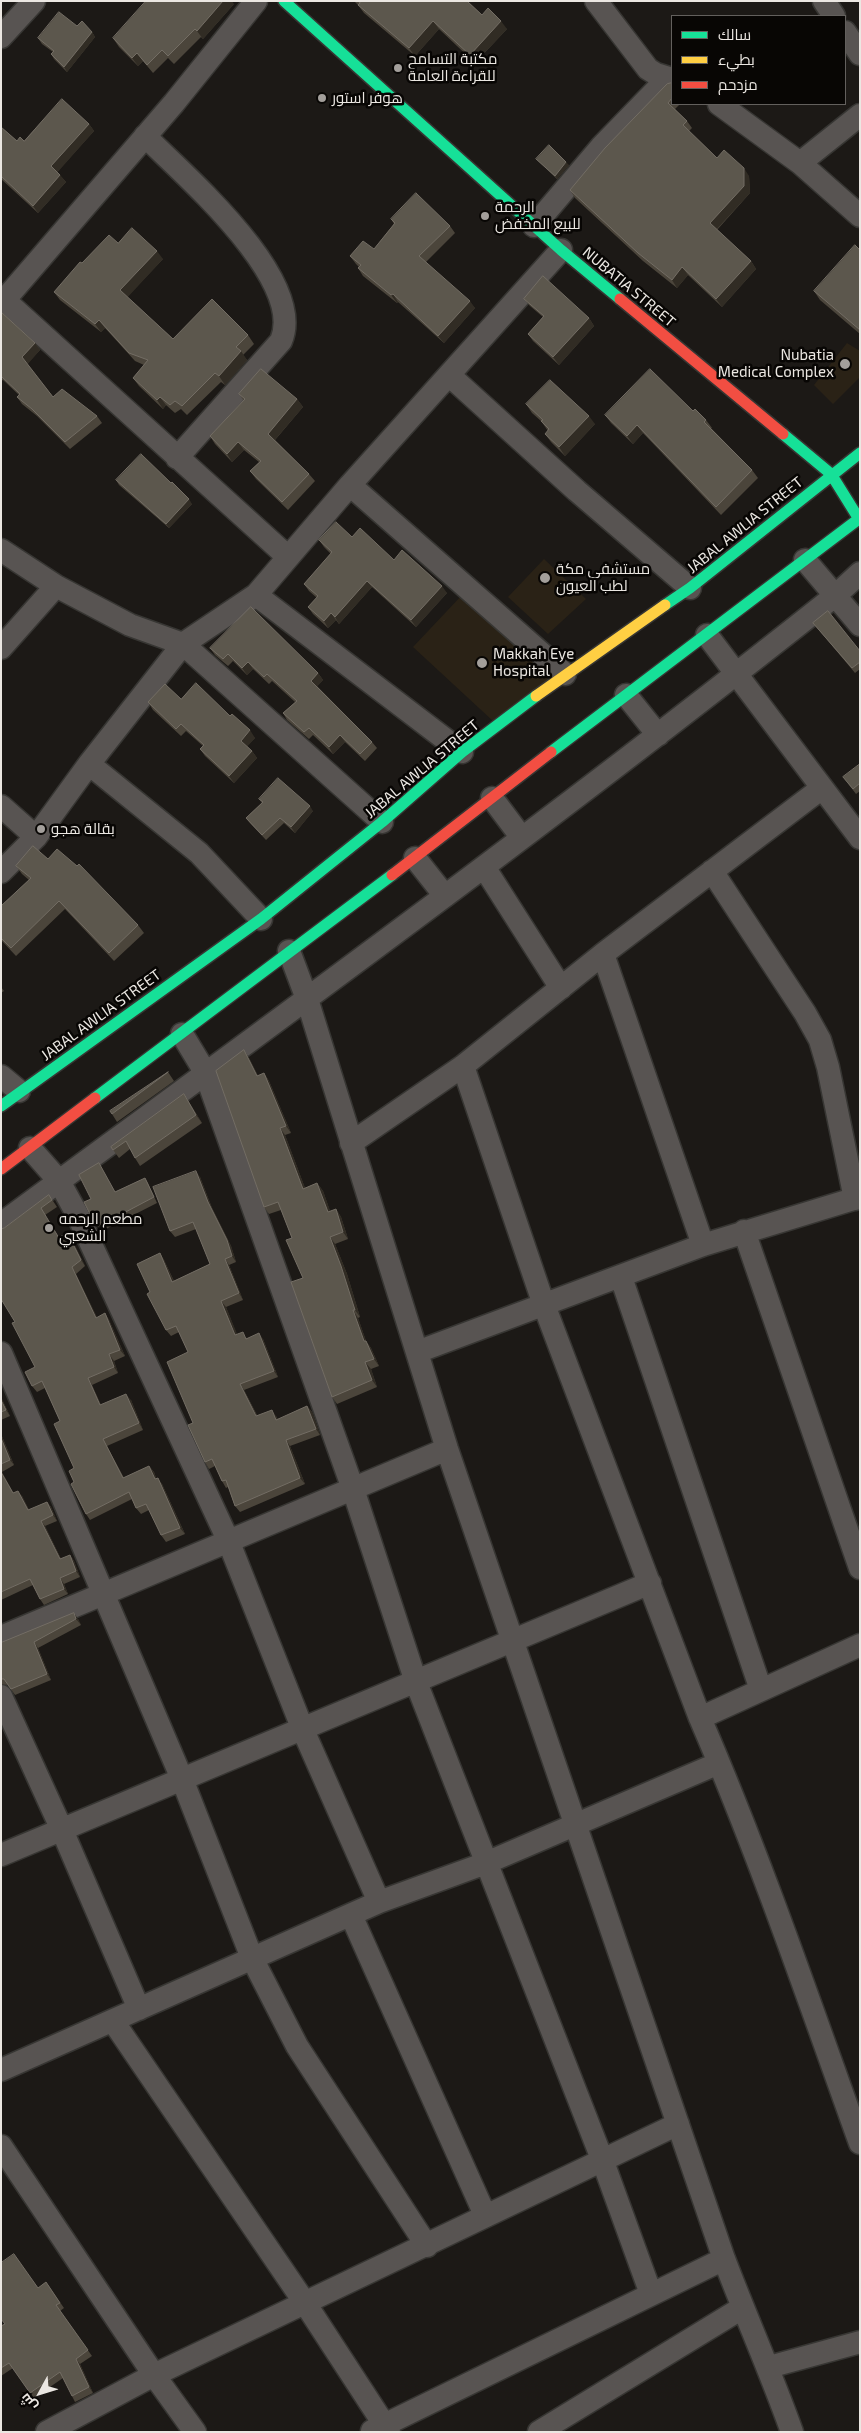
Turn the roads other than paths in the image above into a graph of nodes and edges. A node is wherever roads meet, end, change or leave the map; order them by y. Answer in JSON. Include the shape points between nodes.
{"nodes":[{"id":1,"x":34,"y":1,"type":"edge"},
{"id":2,"x":256,"y":1,"type":"edge"},
{"id":3,"x":284,"y":1,"type":"edge"},
{"id":4,"x":596,"y":1,"type":"edge"},
{"id":5,"x":824,"y":1,"type":"edge"},
{"id":6,"x":833,"y":15,"type":"edge"},
{"id":7,"x":846,"y":33,"type":"edge"},
{"id":8,"x":1,"y":37,"type":"edge"},
{"id":9,"x":860,"y":54,"type":"edge"},
{"id":10,"x":670,"y":78,"type":"edge"},
{"id":11,"x":720,"y":105,"type":"edge"},
{"id":12,"x":860,"y":114,"type":"edge"},
{"id":13,"x":145,"y":136,"type":"junction"},
{"id":14,"x":800,"y":163,"type":"junction"},
{"id":15,"x":860,"y":216,"type":"edge"},
{"id":16,"x":534,"y":226,"type":"junction"},
{"id":17,"x":560,"y":250,"type":"junction"},
{"id":18,"x":2,"y":301,"type":"edge"},
{"id":19,"x":449,"y":375,"type":"junction"},
{"id":20,"x":860,"y":453,"type":"edge"},
{"id":21,"x":176,"y":458,"type":"junction"},
{"id":22,"x":831,"y":474,"type":"junction"},
{"id":23,"x":350,"y":485,"type":"junction"},
{"id":24,"x":859,"y":519,"type":"edge"},
{"id":25,"x":1,"y":550,"type":"edge"},
{"id":26,"x":288,"y":557,"type":"junction"},
{"id":27,"x":805,"y":560,"type":"junction"},
{"id":28,"x":860,"y":573,"type":"edge"},
{"id":29,"x":56,"y":586,"type":"junction"},
{"id":30,"x":690,"y":588,"type":"junction"},
{"id":31,"x":256,"y":594,"type":"junction"},
{"id":32,"x":836,"y":594,"type":"junction"},
{"id":33,"x":860,"y":625,"type":"edge"},
{"id":34,"x":707,"y":635,"type":"junction"},
{"id":35,"x":183,"y":644,"type":"junction"},
{"id":36,"x":1,"y":648,"type":"edge"},
{"id":37,"x":565,"y":674,"type":"junction"},
{"id":38,"x":736,"y":674,"type":"junction"},
{"id":39,"x":626,"y":695,"type":"junction"},
{"id":40,"x":658,"y":735,"type":"junction"},
{"id":41,"x":462,"y":752,"type":"junction"},
{"id":42,"x":89,"y":764,"type":"junction"},
{"id":43,"x":822,"y":788,"type":"junction"},
{"id":44,"x":492,"y":798,"type":"junction"},
{"id":45,"x":1,"y":806,"type":"edge"},
{"id":46,"x":382,"y":822,"type":"junction"},
{"id":47,"x":36,"y":837,"type":"junction"},
{"id":48,"x":522,"y":838,"type":"junction"},
{"id":49,"x":860,"y":838,"type":"edge"},
{"id":50,"x":415,"y":858,"type":"junction"},
{"id":51,"x":484,"y":867,"type":"junction"},
{"id":52,"x":712,"y":871,"type":"junction"},
{"id":53,"x":1,"y":872,"type":"edge"},
{"id":54,"x":445,"y":896,"type":"junction"},
{"id":55,"x":261,"y":919,"type":"junction"},
{"id":56,"x":289,"y":951,"type":"junction"},
{"id":57,"x":603,"y":954,"type":"junction"},
{"id":58,"x":561,"y":988,"type":"junction"},
{"id":59,"x":307,"y":998,"type":"junction"},
{"id":60,"x":182,"y":1034,"type":"junction"},
{"id":61,"x":464,"y":1066,"type":"junction"},
{"id":62,"x":205,"y":1072,"type":"junction"},
{"id":63,"x":1,"y":1076,"type":"edge"},
{"id":64,"x":19,"y":1092,"type":"junction"},
{"id":65,"x":1,"y":1106,"type":"edge"},
{"id":66,"x":351,"y":1143,"type":"junction"},
{"id":67,"x":30,"y":1148,"type":"junction"},
{"id":68,"x":1,"y":1169,"type":"edge"},
{"id":69,"x":59,"y":1181,"type":"junction"},
{"id":70,"x":857,"y":1198,"type":"edge"},
{"id":71,"x":1,"y":1224,"type":"edge"},
{"id":72,"x":744,"y":1231,"type":"junction"},
{"id":73,"x":703,"y":1245,"type":"junction"},
{"id":74,"x":621,"y":1277,"type":"junction"},
{"id":75,"x":544,"y":1305,"type":"junction"},
{"id":76,"x":417,"y":1352,"type":"junction"},
{"id":77,"x":1,"y":1353,"type":"edge"},
{"id":78,"x":447,"y":1449,"type":"junction"},
{"id":79,"x":352,"y":1489,"type":"junction"},
{"id":80,"x":228,"y":1540,"type":"junction"},
{"id":81,"x":860,"y":1568,"type":"edge"},
{"id":82,"x":650,"y":1582,"type":"junction"},
{"id":83,"x":105,"y":1594,"type":"junction"},
{"id":84,"x":1,"y":1638,"type":"edge"},
{"id":85,"x":511,"y":1641,"type":"junction"},
{"id":86,"x":860,"y":1645,"type":"edge"},
{"id":87,"x":416,"y":1682,"type":"junction"},
{"id":88,"x":761,"y":1690,"type":"junction"},
{"id":89,"x":1,"y":1696,"type":"edge"},
{"id":90,"x":700,"y":1718,"type":"junction"},
{"id":91,"x":303,"y":1730,"type":"junction"},
{"id":92,"x":719,"y":1763,"type":"junction"},
{"id":93,"x":182,"y":1779,"type":"junction"},
{"id":94,"x":576,"y":1824,"type":"junction"},
{"id":95,"x":62,"y":1830,"type":"junction"},
{"id":96,"x":1,"y":1855,"type":"edge"},
{"id":97,"x":486,"y":1863,"type":"junction"},
{"id":98,"x":380,"y":1902,"type":"junction"},
{"id":99,"x":352,"y":1915,"type":"junction"},
{"id":100,"x":252,"y":1958,"type":"junction"},
{"id":101,"x":138,"y":2009,"type":"junction"},
{"id":102,"x":112,"y":2020,"type":"junction"},
{"id":103,"x":1,"y":2070,"type":"edge"},
{"id":104,"x":678,"y":2124,"type":"junction"},
{"id":105,"x":860,"y":2143,"type":"edge"},
{"id":106,"x":1,"y":2146,"type":"edge"},
{"id":107,"x":602,"y":2159,"type":"junction"},
{"id":108,"x":486,"y":2215,"type":"junction"},
{"id":109,"x":426,"y":2246,"type":"junction"},
{"id":110,"x":724,"y":2259,"type":"junction"},
{"id":111,"x":651,"y":2294,"type":"junction"},
{"id":112,"x":305,"y":2303,"type":"junction"},
{"id":113,"x":742,"y":2308,"type":"junction"},
{"id":114,"x":860,"y":2342,"type":"edge"},
{"id":115,"x":769,"y":2367,"type":"junction"},
{"id":116,"x":154,"y":2375,"type":"junction"},
{"id":117,"x":381,"y":2430,"type":"edge"},
{"id":118,"x":47,"y":2432,"type":"edge"},
{"id":119,"x":195,"y":2432,"type":"edge"},
{"id":120,"x":539,"y":2432,"type":"edge"},
{"id":121,"x":792,"y":2432,"type":"edge"}],
"edges":[{"from":1,"to":8,"type":"street"},
{"from":2,"to":13,"type":"street"},
{"from":3,"to":16,"type":"main road","name":"NUBATIA STREET"},
{"from":4,"to":10,"type":"street","via":[[644,64],[656,74]]},
{"from":5,"to":6,"type":"street"},
{"from":7,"to":9,"type":"street"},
{"from":10,"to":16,"type":"street","via":[[590,159]]},
{"from":11,"to":14,"type":"street"},
{"from":12,"to":14,"type":"street"},
{"from":13,"to":18,"type":"street"},
{"from":13,"to":21,"type":"street","via":[[246,239],[265,265],[280,295],[286,322],[281,341]]},
{"from":14,"to":15,"type":"street"},
{"from":16,"to":17,"type":"main road","name":"NUBATIA STREET"},
{"from":17,"to":19,"type":"street"},
{"from":17,"to":22,"type":"main road","name":"NUBATIA STREET"},
{"from":18,"to":21,"type":"street"},
{"from":19,"to":23,"type":"street"},
{"from":19,"to":30,"type":"street"},
{"from":20,"to":22,"type":"main road","name":"JABAL AWLIA STREET"},
{"from":21,"to":26,"type":"street"},
{"from":22,"to":24,"type":"main road","name":"NUBATIA STREET"},
{"from":22,"to":30,"type":"main road","name":"JABAL AWLIA STREET"},
{"from":23,"to":26,"type":"street"},
{"from":23,"to":37,"type":"street"},
{"from":24,"to":27,"type":"main road"},
{"from":25,"to":29,"type":"street"},
{"from":26,"to":31,"type":"street"},
{"from":27,"to":32,"type":"street"},
{"from":27,"to":34,"type":"main road"},
{"from":28,"to":32,"type":"street"},
{"from":29,"to":35,"type":"street","via":[[130,625]]},
{"from":29,"to":36,"type":"street"},
{"from":30,"to":37,"type":"main road","name":"JABAL AWLIA STREET"},
{"from":31,"to":35,"type":"street"},
{"from":31,"to":41,"type":"street"},
{"from":32,"to":33,"type":"street"},
{"from":32,"to":38,"type":"street"},
{"from":34,"to":38,"type":"street"},
{"from":34,"to":39,"type":"main road"},
{"from":35,"to":42,"type":"street"},
{"from":35,"to":46,"type":"street"},
{"from":37,"to":41,"type":"main road","name":"JABAL AWLIA STREET"},
{"from":38,"to":40,"type":"street"},
{"from":38,"to":43,"type":"street"},
{"from":39,"to":40,"type":"street"},
{"from":39,"to":44,"type":"main road"},
{"from":40,"to":48,"type":"street"},
{"from":41,"to":46,"type":"main road","name":"JABAL AWLIA STREET"},
{"from":42,"to":47,"type":"street"},
{"from":42,"to":55,"type":"street","via":[[199,853]]},
{"from":43,"to":49,"type":"street"},
{"from":43,"to":52,"type":"street"},
{"from":44,"to":48,"type":"street"},
{"from":44,"to":50,"type":"main road"},
{"from":45,"to":47,"type":"street"},
{"from":46,"to":55,"type":"main road","name":"JABAL AWLIA STREET"},
{"from":47,"to":53,"type":"street"},
{"from":48,"to":51,"type":"street"},
{"from":50,"to":54,"type":"street"},
{"from":50,"to":56,"type":"main road"},
{"from":51,"to":54,"type":"street"},
{"from":51,"to":58,"type":"street"},
{"from":52,"to":57,"type":"street"},
{"from":52,"to":70,"type":"street","via":[[820,1040]]},
{"from":54,"to":59,"type":"street"},
{"from":55,"to":64,"type":"main road","name":"JABAL AWLIA STREET"},
{"from":56,"to":59,"type":"street"},
{"from":56,"to":60,"type":"main road"},
{"from":57,"to":58,"type":"street"},
{"from":57,"to":73,"type":"street"},
{"from":58,"to":61,"type":"street"},
{"from":59,"to":62,"type":"street"},
{"from":59,"to":66,"type":"street"},
{"from":60,"to":62,"type":"street"},
{"from":60,"to":67,"type":"main road"},
{"from":61,"to":66,"type":"street"},
{"from":61,"to":75,"type":"street"},
{"from":62,"to":69,"type":"street"},
{"from":62,"to":79,"type":"street"},
{"from":63,"to":64,"type":"street"},
{"from":64,"to":65,"type":"main road","name":"JABAL AWLIA STREET"},
{"from":66,"to":76,"type":"street"},
{"from":67,"to":68,"type":"main road"},
{"from":67,"to":69,"type":"street"},
{"from":69,"to":71,"type":"street"},
{"from":69,"to":80,"type":"street"},
{"from":70,"to":72,"type":"street"},
{"from":72,"to":73,"type":"street"},
{"from":72,"to":81,"type":"street"},
{"from":73,"to":74,"type":"street"},
{"from":74,"to":75,"type":"street"},
{"from":74,"to":88,"type":"street"},
{"from":75,"to":76,"type":"street"},
{"from":75,"to":82,"type":"street"},
{"from":76,"to":78,"type":"street"},
{"from":77,"to":83,"type":"street"},
{"from":78,"to":79,"type":"street"},
{"from":78,"to":85,"type":"street"},
{"from":79,"to":80,"type":"street"},
{"from":79,"to":87,"type":"street"},
{"from":80,"to":83,"type":"street"},
{"from":80,"to":91,"type":"street"},
{"from":82,"to":85,"type":"street"},
{"from":82,"to":90,"type":"street"},
{"from":83,"to":84,"type":"street"},
{"from":83,"to":93,"type":"street"},
{"from":85,"to":87,"type":"street"},
{"from":85,"to":94,"type":"street"},
{"from":86,"to":88,"type":"street"},
{"from":87,"to":91,"type":"street"},
{"from":87,"to":97,"type":"street"},
{"from":88,"to":90,"type":"street"},
{"from":89,"to":95,"type":"street"},
{"from":90,"to":92,"type":"street"},
{"from":91,"to":93,"type":"street"},
{"from":91,"to":98,"type":"street"},
{"from":92,"to":94,"type":"street"},
{"from":92,"to":105,"type":"street"},
{"from":93,"to":95,"type":"street"},
{"from":93,"to":100,"type":"street"},
{"from":94,"to":97,"type":"street"},
{"from":94,"to":104,"type":"street"},
{"from":95,"to":96,"type":"street"},
{"from":95,"to":101,"type":"street"},
{"from":97,"to":98,"type":"street"},
{"from":97,"to":107,"type":"street"},
{"from":98,"to":99,"type":"street"},
{"from":99,"to":100,"type":"street"},
{"from":99,"to":108,"type":"street"},
{"from":100,"to":101,"type":"street"},
{"from":100,"to":109,"type":"street","via":[[297,2046]]},
{"from":101,"to":102,"type":"street"},
{"from":102,"to":103,"type":"street"},
{"from":102,"to":112,"type":"street"},
{"from":104,"to":107,"type":"street"},
{"from":104,"to":110,"type":"street"},
{"from":106,"to":116,"type":"street"},
{"from":107,"to":108,"type":"street"},
{"from":107,"to":111,"type":"street"},
{"from":108,"to":109,"type":"street"},
{"from":109,"to":112,"type":"street"},
{"from":110,"to":111,"type":"street"},
{"from":110,"to":113,"type":"street"},
{"from":111,"to":117,"type":"street"},
{"from":112,"to":116,"type":"street"},
{"from":112,"to":117,"type":"street"},
{"from":113,"to":115,"type":"street"},
{"from":113,"to":120,"type":"street"},
{"from":114,"to":115,"type":"street"},
{"from":115,"to":121,"type":"street"},
{"from":116,"to":118,"type":"street"},
{"from":116,"to":119,"type":"street"}]}
